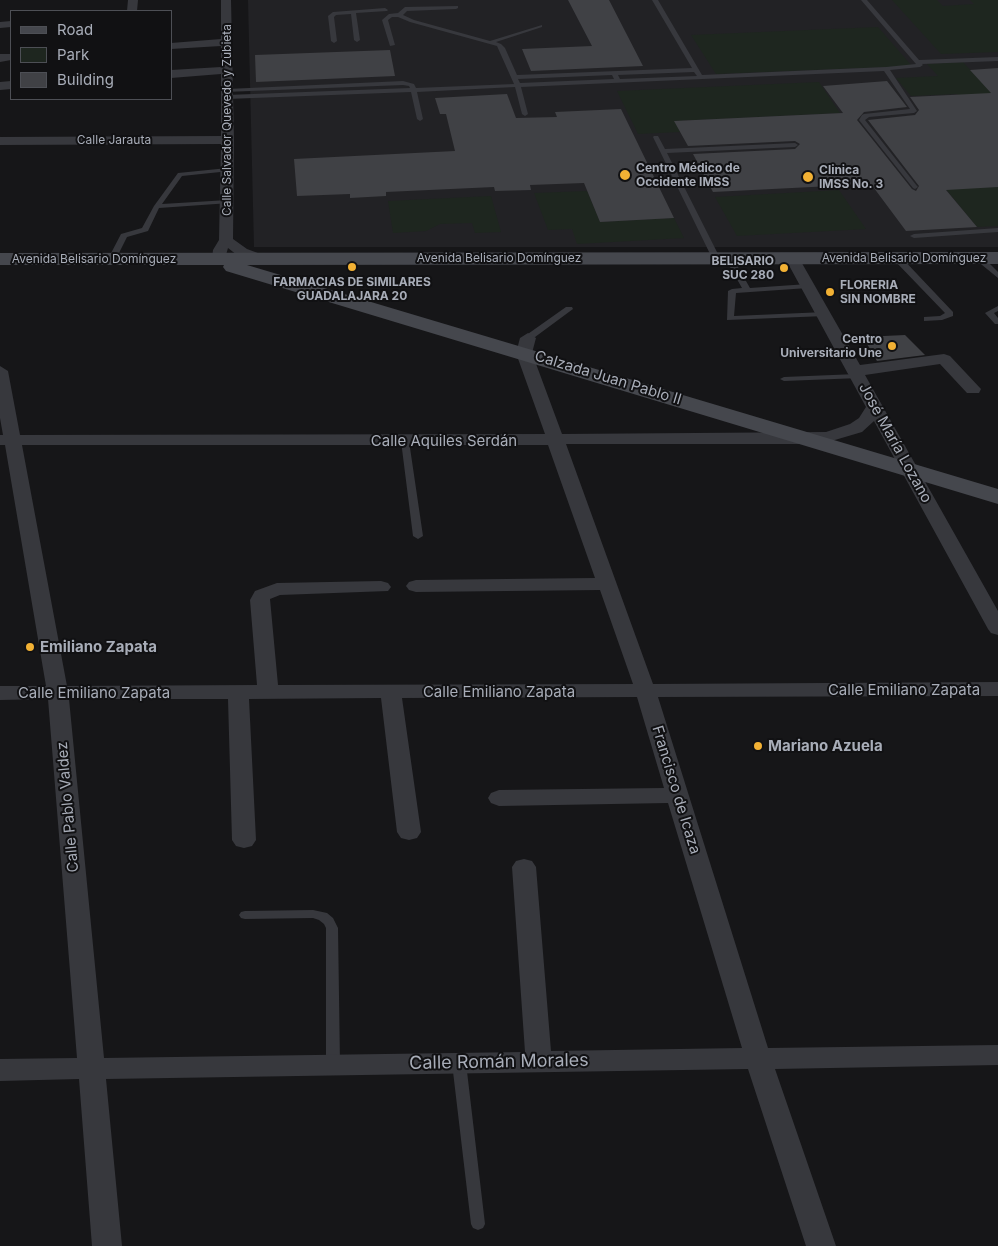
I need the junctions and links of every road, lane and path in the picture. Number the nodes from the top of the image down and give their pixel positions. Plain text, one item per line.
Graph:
1 (226, 0) edge
2 (403, 0) edge
3 (655, 0) edge
4 (864, 0) edge
5 (456, 7) dead end
6 (405, 9) junction
7 (353, 12) junction
8 (391, 15) junction
9 (399, 15) junction
10 (540, 26) dead end
11 (357, 40) dead end
12 (334, 41) dead end
13 (227, 42) junction
14 (492, 42) junction
15 (392, 45) dead end
16 (172, 46) edge
17 (998, 59) edge
18 (918, 62) junction
19 (886, 69) junction
20 (227, 70) junction
21 (696, 70) junction
22 (614, 73) junction
23 (172, 74) edge
24 (515, 77) junction
25 (701, 78) junction
26 (618, 81) junction
27 (516, 86) junction
28 (414, 90) junction
29 (227, 94) junction
30 (526, 114) dead end
31 (420, 119) dead end
32 (656, 137) dead end
33 (228, 140) junction
34 (0, 141) edge
35 (795, 145) dead end
36 (663, 151) junction
37 (228, 170) junction
38 (915, 187) dead end
39 (228, 202) junction
40 (157, 206) junction
41 (998, 230) edge
42 (914, 236) dead end
43 (222, 250) junction
44 (724, 258) junction
45 (792, 258) junction
46 (898, 258) junction
47 (988, 258) edge
48 (0, 259) edge
49 (112, 259) junction
50 (261, 259) junction
51 (998, 276) edge
52 (808, 286) junction
53 (746, 288) junction
54 (998, 308) edge
55 (569, 309) dead end
56 (825, 314) junction
57 (927, 319) dead end
58 (998, 322) edge
59 (526, 346) junction
60 (0, 371) edge
61 (856, 374) junction
62 (784, 379) dead end
63 (973, 389) dead end
64 (875, 407) junction
65 (844, 433) junction
66 (811, 439) junction
67 (6, 440) edge
68 (405, 441) junction
69 (554, 441) junction
70 (904, 459) junction
71 (998, 479) edge
72 (998, 497) edge
73 (418, 536) dead end
74 (607, 584) junction
75 (416, 586) dead end
76 (381, 587) dead end
77 (998, 629) edge
78 (998, 689) edge
79 (646, 692) junction
80 (0, 693) edge
81 (58, 693) junction
82 (238, 693) junction
83 (268, 693) junction
84 (391, 693) junction
85 (678, 795) junction
86 (499, 798) dead end
87 (409, 832) dead end
88 (244, 840) dead end
89 (524, 867) dead end
90 (245, 915) dead end
91 (998, 1056) edge
92 (758, 1059) junction
93 (539, 1062) junction
94 (459, 1063) junction
95 (333, 1064) junction
96 (0, 1070) edge
97 (91, 1070) junction
98 (478, 1224) dead end
99 (107, 1246) edge
100 (821, 1246) edge

1 - 13 street, Calle Salvador Quevedo y Zubieta
2 - 6 lane
3 - 21 lane
4 - 18 lane
5 - 6 lane
6 - 9 lane
7 - 8 lane
7 - 11 lane
7 - 12 lane
8 - 9 lane
8 - 15 lane
9 - 14 lane
10 - 14 lane
13 - 16 street
13 - 20 street, Calle Salvador Quevedo y Zubieta
14 - 24 lane
17 - 18 lane
18 - 19 lane
19 - 25 lane
19 - 38 lane
20 - 23 street
20 - 29 street, Calle Salvador Quevedo y Zubieta
21 - 22 lane
21 - 25 lane
22 - 24 lane
22 - 26 lane
24 - 27 lane
25 - 26 lane
26 - 27 lane
27 - 28 lane
27 - 30 lane
28 - 29 lane
28 - 31 lane
29 - 33 street, Calle Salvador Quevedo y Zubieta
32 - 36 lane
33 - 34 street, Calle Jarauta
33 - 37 street, Calle Salvador Quevedo y Zubieta
35 - 36 lane
36 - 44 lane
37 - 39 street, Calle Salvador Quevedo y Zubieta
37 - 40 lane
39 - 40 lane
39 - 43 street, Calle Salvador Quevedo y Zubieta
40 - 49 lane
41 - 42 lane
43 - 49 main road, Avenida Belisario Domínguez
43 - 50 main road, Avenida Belisario Domínguez
43 - 59 main road, Calzada Juan Pablo II
44 - 45 main road, Avenida Belisario Domínguez
44 - 50 main road, Avenida Belisario Domínguez
44 - 53 lane
45 - 46 main road, Avenida Belisario Domínguez
45 - 52 street, José María Lozano
46 - 47 main road, Avenida Belisario Domínguez
46 - 57 lane
47 - 51 lane
48 - 49 main road, Avenida Belisario Domínguez
50 - 59 main road, Calzada Juan Pablo II
52 - 53 lane
52 - 56 street, José María Lozano
53 - 56 lane
54 - 58 lane
55 - 59 lane
56 - 61 street, José María Lozano
59 - 65 main road, Calzada Juan Pablo II
59 - 66 main road, Calzada Juan Pablo II
59 - 69 street, Francisco de Icaza
60 - 67 street, Calle Pablo Valdez
61 - 62 lane
61 - 63 street
61 - 64 street, José María Lozano
64 - 65 street, Calle Aquiles Serdán
64 - 70 street, José María Lozano
65 - 66 street, Calle Aquiles Serdán
65 - 70 main road, Calzada Juan Pablo II
66 - 69 street, Calle Aquiles Serdán
66 - 70 main road, Calzada Juan Pablo II
67 - 68 street, Calle Aquiles Serdán
67 - 81 street, Calle Pablo Valdez
68 - 69 street, Calle Aquiles Serdán
68 - 73 lane
69 - 74 street, Francisco de Icaza
70 - 71 main road, Calzada Juan Pablo II
70 - 72 main road, Calzada Juan Pablo II
70 - 77 street, José María Lozano
74 - 75 street
74 - 79 street, Francisco de Icaza
76 - 83 street
78 - 79 street, Calle Emiliano Zapata
79 - 84 street, Calle Emiliano Zapata
79 - 85 street, Francisco de Icaza
80 - 81 street, Calle Emiliano Zapata
81 - 82 street, Calle Emiliano Zapata
81 - 97 street, Calle Pablo Valdez
82 - 83 street, Calle Emiliano Zapata
82 - 88 street
83 - 84 street, Calle Emiliano Zapata
84 - 87 street
85 - 86 street
85 - 92 street, Francisco de Icaza
89 - 93 street
90 - 95 lane
91 - 92 street, Calle Román Morales
92 - 93 street, Calle Román Morales
92 - 100 street, Francisco de Icaza
93 - 94 street, Calle Román Morales
94 - 95 street, Calle Román Morales
94 - 98 lane
95 - 97 street, Calle Román Morales
96 - 97 street, Calle Román Morales
97 - 99 street, Calle Pablo Valdez

